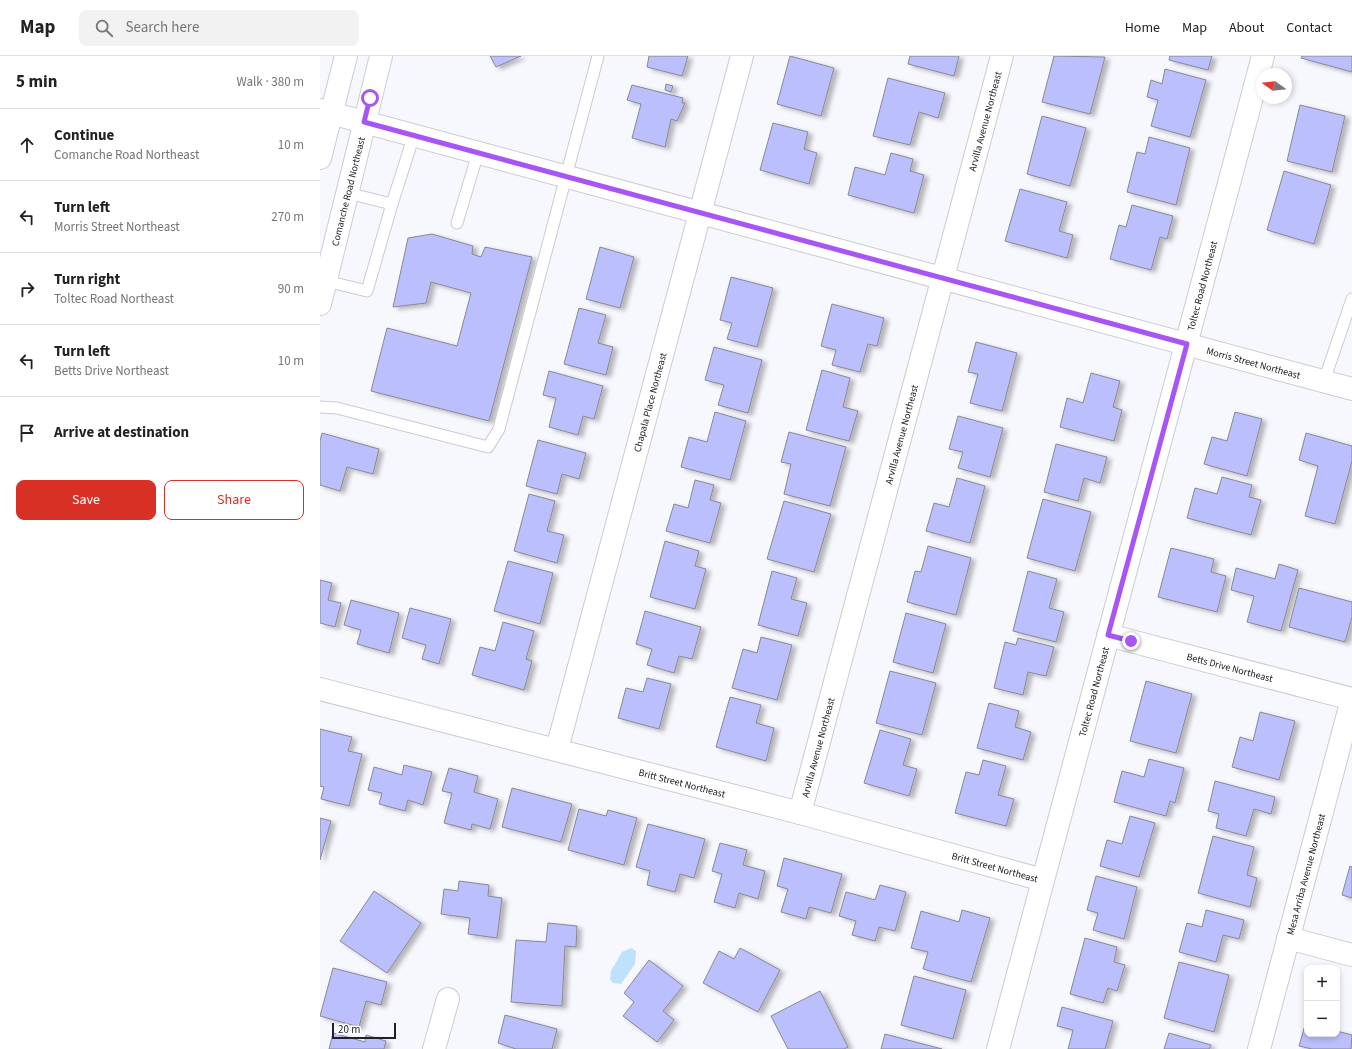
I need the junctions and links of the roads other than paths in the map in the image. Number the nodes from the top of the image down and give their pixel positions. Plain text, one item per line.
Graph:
1 (346, 56) edge
2 (381, 56) edge
3 (598, 56) edge
4 (742, 56) edge
5 (1002, 56) edge
6 (1263, 56) edge
7 (325, 111) edge
8 (364, 122) junction
9 (414, 135) junction
10 (478, 153) junction
11 (320, 158) edge
12 (566, 177) junction
13 (347, 193) junction
14 (392, 204) junction
15 (700, 212) junction
16 (457, 223) dead end
17 (942, 278) junction
18 (326, 281) junction
19 (1352, 299) edge
20 (320, 304) edge
21 (1347, 328) edge
22 (1187, 344) junction
23 (1324, 382) junction
24 (1352, 389) edge
25 (320, 407) edge
26 (1108, 635) junction
27 (320, 689) edge
28 (1352, 699) edge
29 (557, 749) junction
30 (800, 813) junction
31 (1043, 880) junction
32 (1288, 938) junction
33 (1352, 955) edge
34 (448, 999) dead end
35 (434, 1049) edge
36 (998, 1049) edge
37 (1258, 1049) edge

1 - 7 street
2 - 8 street, Comanche Road Northeast
3 - 12 lane
4 - 15 street, Chapala Place Northeast
5 - 17 street, Arvilla Avenue Northeast
6 - 22 street, Toltec Road Northeast
7 - 8 street, Morris Street Northeast
7 - 11 street
8 - 9 street, Morris Street Northeast
8 - 13 street, Comanche Road Northeast
9 - 10 street, Morris Street Northeast
9 - 14 lane
10 - 12 street, Morris Street Northeast
10 - 16 lane
12 - 15 street, Morris Street Northeast
12 - 25 lane
13 - 14 lane
13 - 18 street, Comanche Road Northeast
14 - 18 lane
15 - 17 street, Morris Street Northeast
15 - 29 street, Chapala Place Northeast
17 - 22 street, Morris Street Northeast
17 - 30 street, Arvilla Avenue Northeast
18 - 20 street, Comanche Road Northeast
19 - 21 lane
21 - 23 lane
22 - 23 street, Morris Street Northeast
22 - 26 street, Toltec Road Northeast
23 - 24 street, Morris Street Northeast
26 - 28 street, Betts Drive Northeast
26 - 31 street, Toltec Road Northeast
27 - 29 street, Britt Street Northeast
28 - 32 street, Mesa Arriba Avenue Northeast
29 - 30 street, Britt Street Northeast
30 - 31 street, Britt Street Northeast
31 - 36 street, Toltec Road Northeast
32 - 33 street
32 - 37 street, Mesa Arriba Avenue Northeast
34 - 35 street

